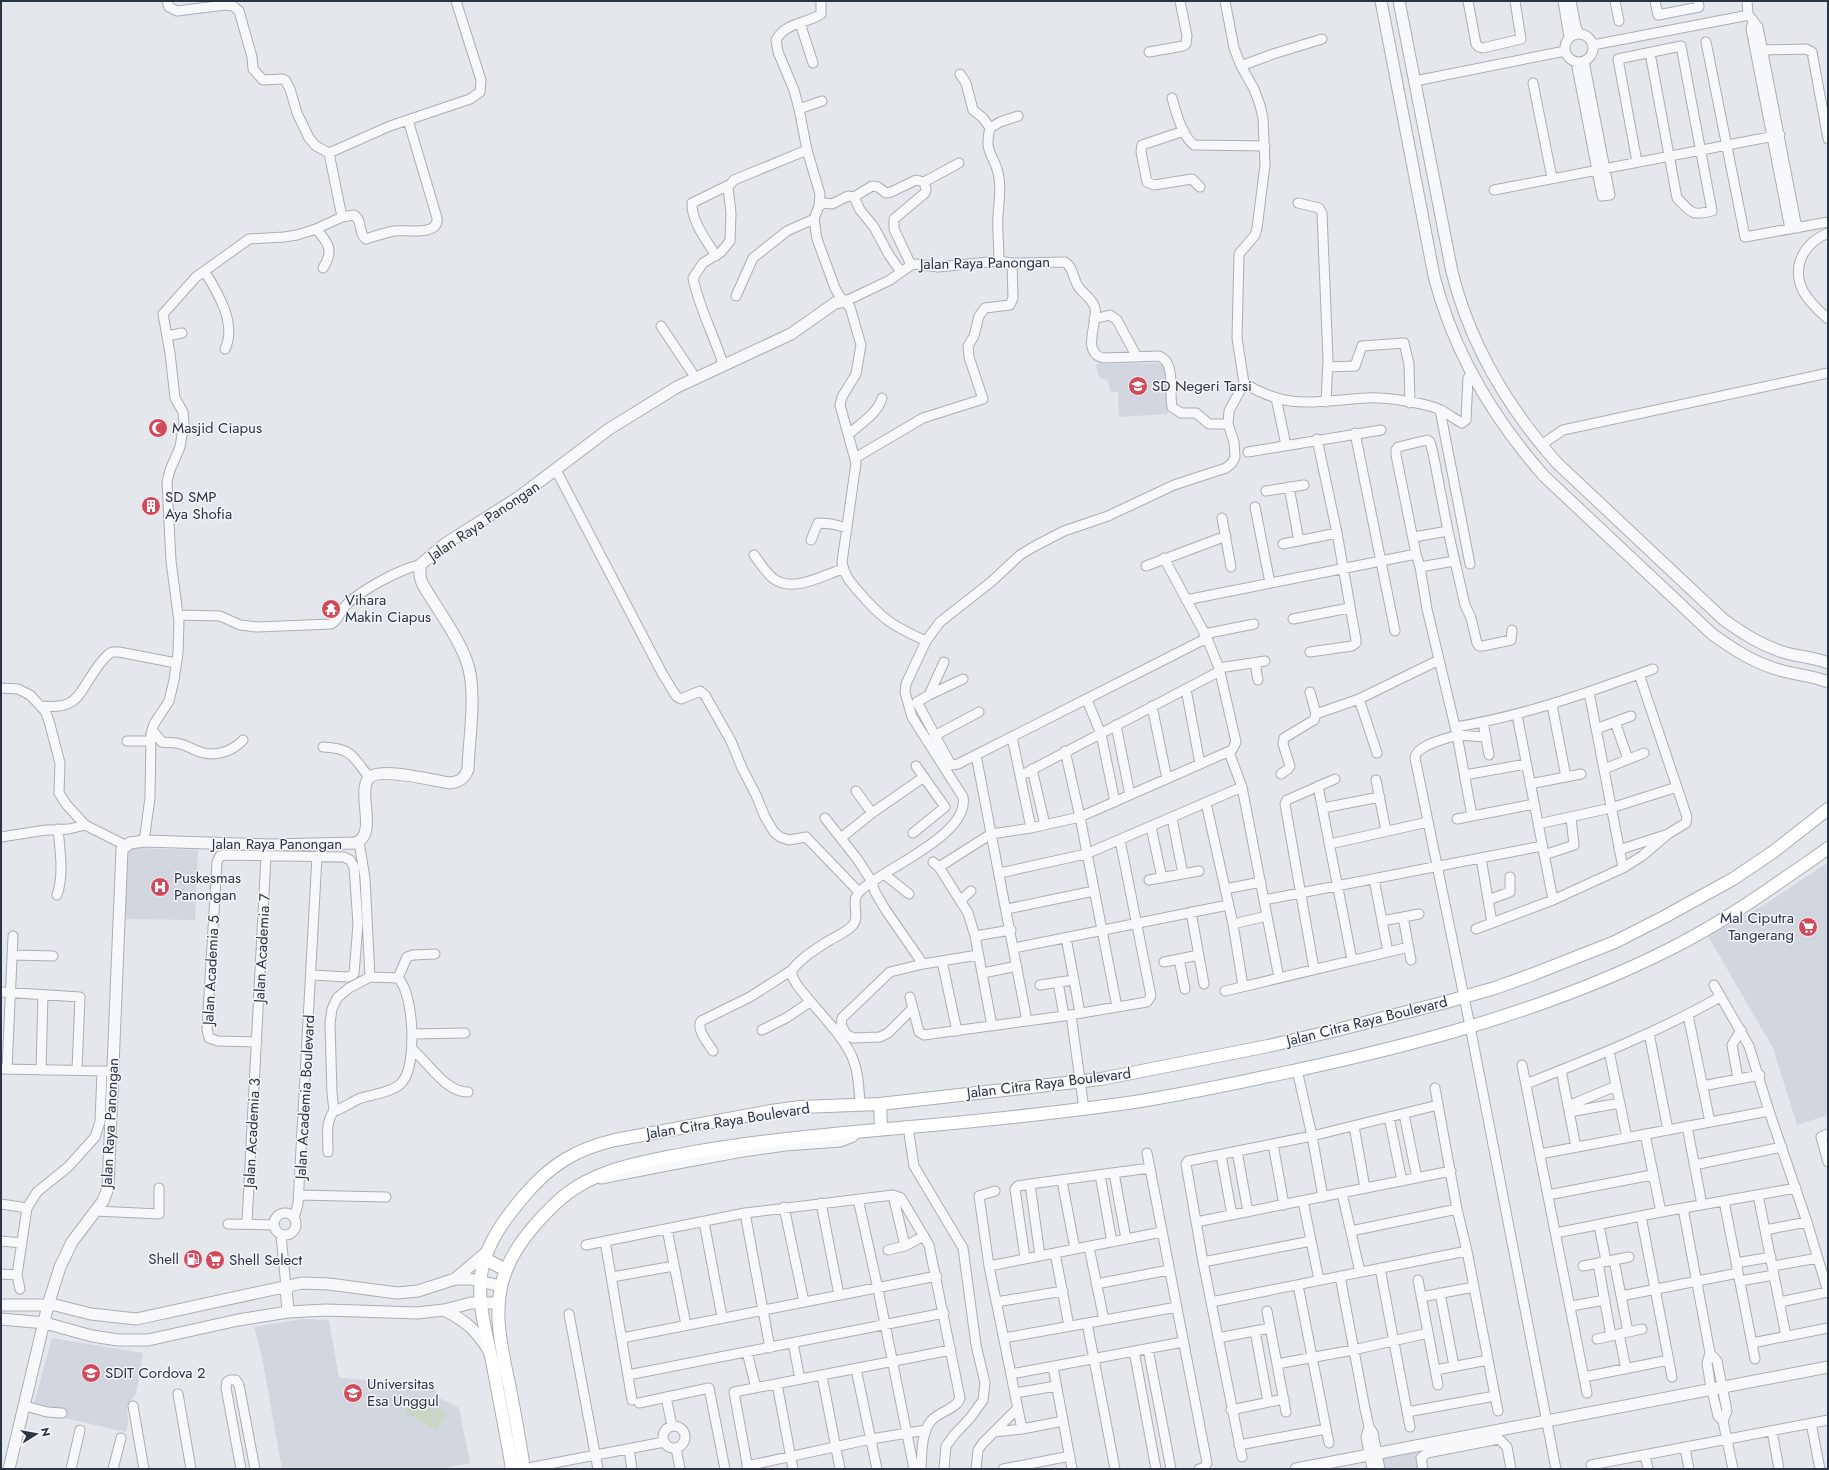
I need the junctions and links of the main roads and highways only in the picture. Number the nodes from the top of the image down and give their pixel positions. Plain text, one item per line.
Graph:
1 (1828, 809) edge
2 (1828, 848) edge
3 (880, 1104) junction
4 (881, 1128) junction
5 (486, 1255) junction
6 (506, 1270) junction
7 (512, 1469) edge
8 (523, 1469) edge

1 - 3 main road, Jalan Citra Raya Boulevard
2 - 4 main road, Jalan Citra Raya Boulevard
3 - 4 main road
3 - 5 main road, Jalan Citra Raya Boulevard
4 - 6 main road, Jalan Citra Raya Boulevard
5 - 6 main road
5 - 7 main road, Jalan Citra Raya Boulevard
6 - 8 main road, Jalan Citra Raya Boulevard

